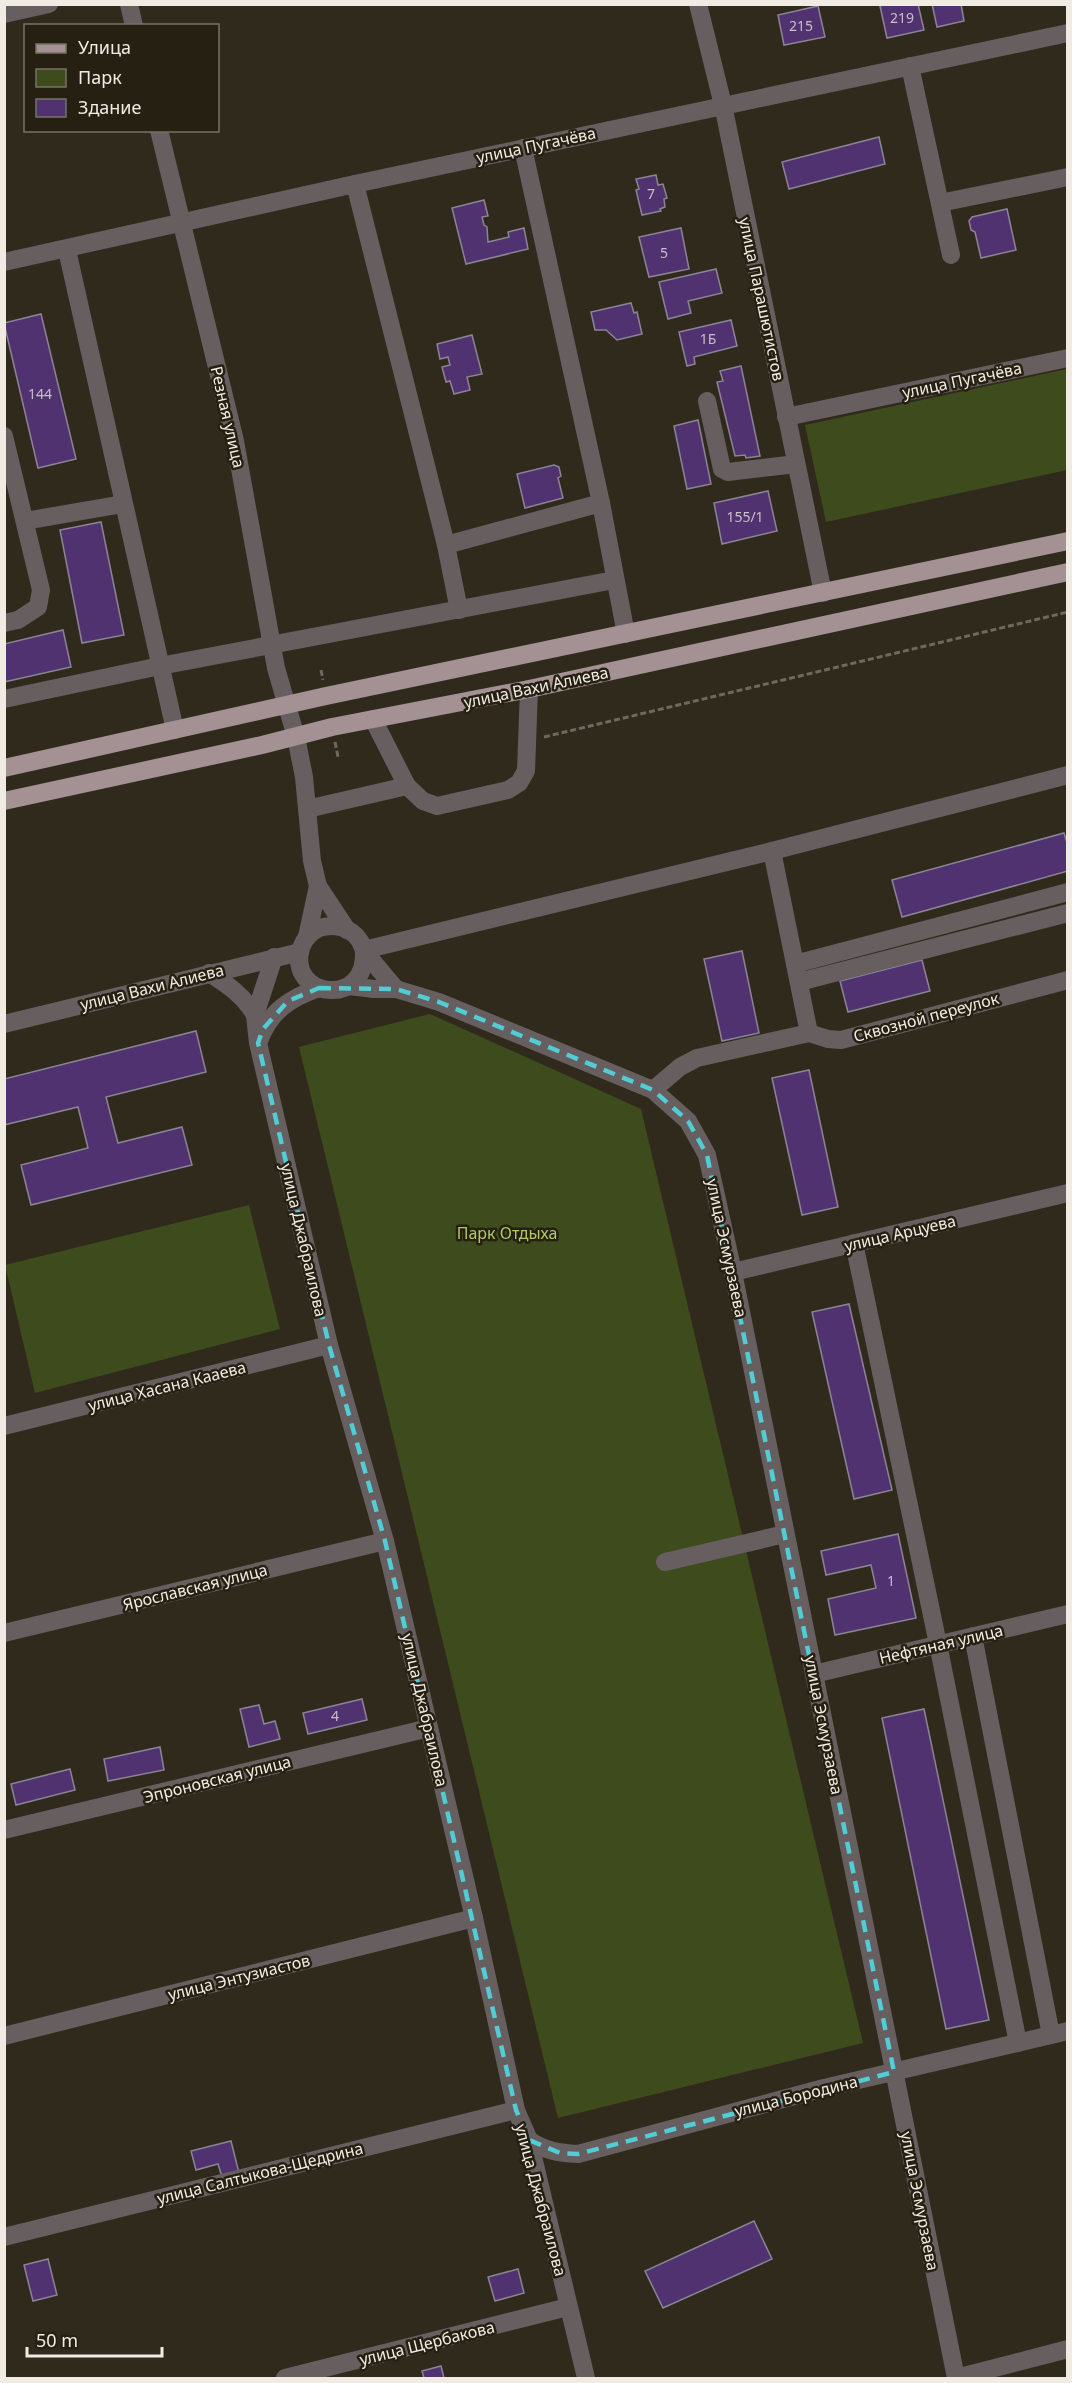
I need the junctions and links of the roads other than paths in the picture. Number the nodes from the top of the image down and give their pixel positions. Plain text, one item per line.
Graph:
1 (49, 4) edge
2 (129, 4) edge
3 (698, 4) edge
4 (4, 14) edge
5 (134, 24) edge
6 (1068, 33) edge
7 (910, 66) junction
8 (723, 105) junction
9 (159, 132) edge
10 (523, 148) junction
11 (1068, 177) edge
12 (355, 184) junction
13 (940, 203) junction
14 (181, 222) junction
15 (67, 250) junction
16 (951, 255) dead end
17 (4, 262) edge
18 (1068, 358) edge
19 (707, 401) dead end
20 (786, 417) junction
21 (4, 436) edge
22 (796, 464) junction
23 (601, 503) junction
24 (123, 504) junction
25 (25, 521) junction
26 (1068, 540) edge
27 (446, 545) junction
28 (1068, 572) edge
29 (614, 580) junction
30 (824, 593) junction
31 (459, 610) junction
32 (4, 623) edge
33 (626, 634) junction
34 (273, 646) junction
35 (160, 666) junction
36 (529, 688) junction
37 (4, 699) edge
38 (288, 706) junction
39 (373, 719) junction
40 (175, 730) junction
41 (296, 736) junction
42 (4, 768) edge
43 (1068, 775) edge
44 (407, 786) junction
45 (4, 801) edge
46 (307, 809) junction
47 (772, 851) junction
48 (318, 886) junction
49 (1068, 892) edge
50 (1068, 913) edge
51 (347, 930) junction
52 (304, 944) junction
53 (364, 951) junction
54 (274, 957) junction
55 (209, 973) junction
56 (797, 973) junction
57 (1068, 980) edge
58 (349, 986) junction
59 (319, 988) junction
60 (396, 989) junction
61 (255, 1015) junction
62 (4, 1024) edge
63 (809, 1033) junction
64 (258, 1043) junction
65 (653, 1090) junction
66 (1067, 1198) edge
67 (854, 1243) junction
68 (733, 1272) junction
69 (329, 1345) junction
70 (4, 1426) edge
71 (786, 1534) junction
72 (385, 1541) junction
73 (665, 1562) dead end
74 (1068, 1614) edge
75 (4, 1633) edge
76 (973, 1636) junction
77 (938, 1644) junction
78 (814, 1674) junction
79 (429, 1728) junction
80 (4, 1830) edge
81 (474, 1918) junction
82 (1059, 2033) edge
83 (4, 2037) edge
84 (1018, 2043) junction
85 (894, 2072) junction
86 (516, 2110) junction
87 (529, 2140) junction
88 (4, 2237) edge
89 (568, 2307) junction
90 (1068, 2349) edge
91 (956, 2378) edge
92 (285, 2379) edge
93 (586, 2379) edge

1 - 4 street
2 - 5 street
3 - 8 street, улица Парашютистов
6 - 7 street, улица Пугачёва
7 - 8 street, улица Пугачёва
7 - 13 street
8 - 10 street, улица Пугачёва
8 - 20 street, улица Парашютистов
9 - 14 street, Резная улица
10 - 12 street, улица Пугачёва
10 - 23 street
11 - 13 street
12 - 14 street, улица Пугачёва
12 - 27 street
13 - 16 street
14 - 15 street, улица Пугачёва
14 - 34 street, Резная улица
15 - 17 street, улица Пугачёва
15 - 24 street
18 - 20 street, улица Пугачёва
19 - 22 street
20 - 22 street, улица Парашютистов
21 - 25 street
22 - 30 street, улица Парашютистов
23 - 27 street
23 - 29 street
24 - 25 street
24 - 35 street
25 - 32 street
26 - 30 main road, улица Вахи Алиева
27 - 31 street
28 - 36 main road, улица Вахи Алиева
29 - 31 street
29 - 33 street
30 - 33 main road, улица Вахи Алиева
31 - 34 street
33 - 38 main road, улица Вахи Алиева
34 - 35 street
34 - 38 street, Резная улица
35 - 37 street
35 - 40 street
36 - 39 main road, улица Вахи Алиева
36 - 44 street
38 - 40 main road, улица Вахи Алиева
38 - 41 street, Резная улица
39 - 41 main road, улица Вахи Алиева
39 - 44 street
40 - 42 main road, улица Вахи Алиева
41 - 45 main road, улица Вахи Алиева
41 - 46 street, Резная улица
43 - 47 street
44 - 46 street
46 - 48 street, Резная улица
47 - 53 street
47 - 56 street
48 - 51 street
48 - 52 street
49 - 56 street
50 - 56 street
51 - 52 street
51 - 53 street
52 - 54 street, улица Вахи Алиева
52 - 59 street
53 - 58 street
53 - 60 street
54 - 55 street, улица Вахи Алиева
54 - 61 street, улица Джабраилова
55 - 61 street
55 - 62 street, улица Вахи Алиева
56 - 63 street
57 - 63 street, Сквозной переулок
58 - 59 street
58 - 60 street, улица Эсмурзаева
59 - 64 street
60 - 65 street, улица Эсмурзаева
61 - 64 street, улица Джабраилова
63 - 65 street, Сквозной переулок
64 - 69 street, улица Джабраилова
65 - 68 street, улица Эсмурзаева
66 - 67 street, улица Арцуева
67 - 68 street, улица Арцуева
67 - 77 street
68 - 71 street, улица Эсмурзаева
69 - 70 street, улица Хасана Кааева
69 - 72 street, улица Джабраилова
71 - 73 street
71 - 78 street, улица Эсмурзаева
72 - 75 street, Ярославская улица
72 - 79 street, улица Джабраилова
74 - 76 street, Нефтяная улица
76 - 77 street, Нефтяная улица
76 - 82 street
77 - 78 street, Нефтяная улица
77 - 84 street
78 - 85 street, улица Эсмурзаева
79 - 80 street, Эпроновская улица
79 - 81 street, улица Джабраилова
81 - 83 street, улица Энтузиастов
81 - 86 street, улица Джабраилова
82 - 84 street, улица Бородина
84 - 85 street, улица Бородина
85 - 87 street, улица Бородина
85 - 91 street, улица Эсмурзаева
86 - 87 street, улица Джабраилова
86 - 88 street, улица Салтыкова-Щедрина
87 - 89 street, улица Джабраилова
89 - 92 street, улица Щербакова
89 - 93 street, улица Джабраилова
90 - 91 street

